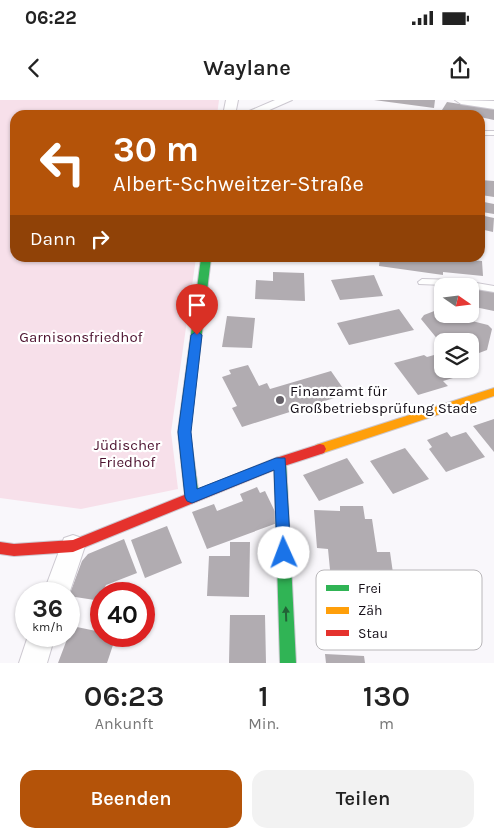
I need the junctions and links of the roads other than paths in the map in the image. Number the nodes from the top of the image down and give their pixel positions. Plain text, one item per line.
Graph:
1 (286, 100) edge
2 (461, 100) edge
3 (494, 105) edge
4 (259, 110) edge
5 (205, 262) edge
6 (422, 282) dead end
7 (494, 289) edge
8 (494, 392) edge
9 (280, 462) junction
10 (192, 497) junction
11 (73, 546) junction
12 (0, 548) edge
13 (60, 582) edge
14 (38, 647) edge
15 (33, 663) edge
16 (288, 663) edge

1 - 4 street
2 - 3 street
5 - 10 street
6 - 7 lane
8 - 9 street
9 - 10 street
16 -> 9 street
10 - 11 street
11 - 12 street
11 - 13 street
14 - 15 street

